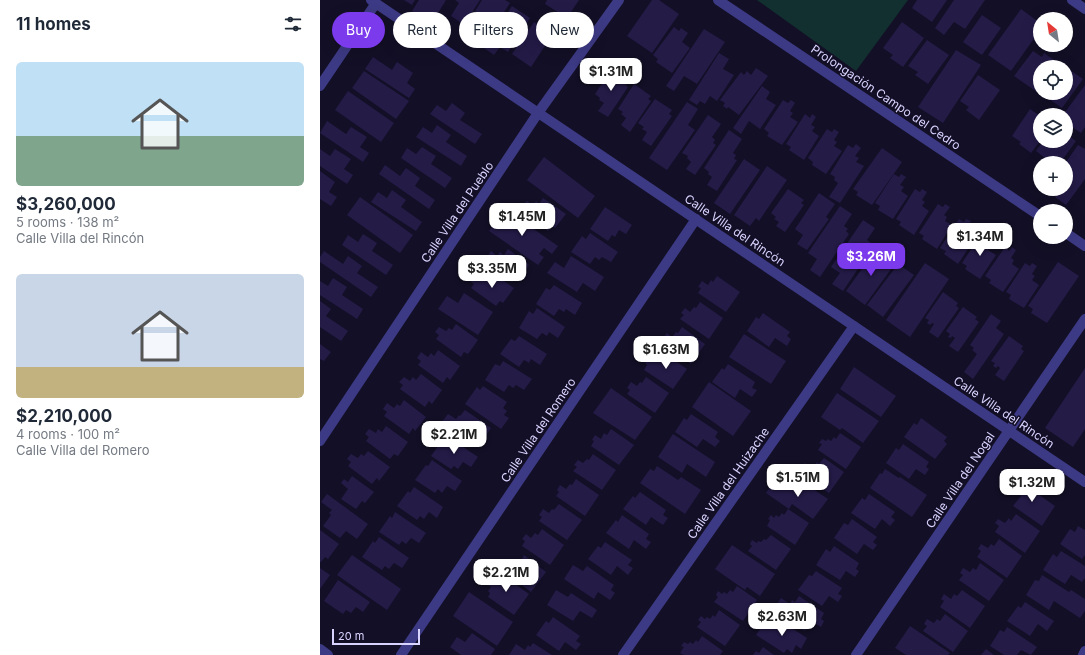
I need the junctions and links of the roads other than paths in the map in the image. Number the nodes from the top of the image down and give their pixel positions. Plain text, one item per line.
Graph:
1 (619, 0) edge
2 (718, 0) edge
3 (1072, 0) edge
4 (373, 2) edge
5 (1085, 9) edge
6 (320, 86) edge
7 (538, 113) junction
8 (1033, 211) edge
9 (696, 220) junction
10 (1073, 238) edge
11 (1085, 246) edge
12 (1085, 319) edge
13 (854, 326) junction
14 (1009, 431) junction
15 (320, 441) edge
16 (1085, 482) edge
17 (320, 650) edge
18 (1085, 651) edge
19 (328, 655) edge
20 (401, 655) edge
21 (623, 655) edge
22 (856, 655) edge
23 (1083, 655) edge

1 - 7 street, Calle Villa del Pueblo
2 - 8 street, Prolongación Campo del Cedro
3 - 5 street
4 - 6 street
4 - 7 street, Calle Villa del Rincón
7 - 9 street, Calle Villa del Rincón
7 - 15 street, Calle Villa del Pueblo
9 - 13 street, Calle Villa del Rincón
9 - 20 street, Calle Villa del Romero
10 - 11 street
12 - 14 street, Calle Villa del Nogal
13 - 14 street, Calle Villa del Rincón
13 - 21 street, Calle Villa del Huizache
14 - 16 street, Calle Villa del Rincón
14 - 22 street, Calle Villa del Nogal
17 - 19 street
18 - 23 street

